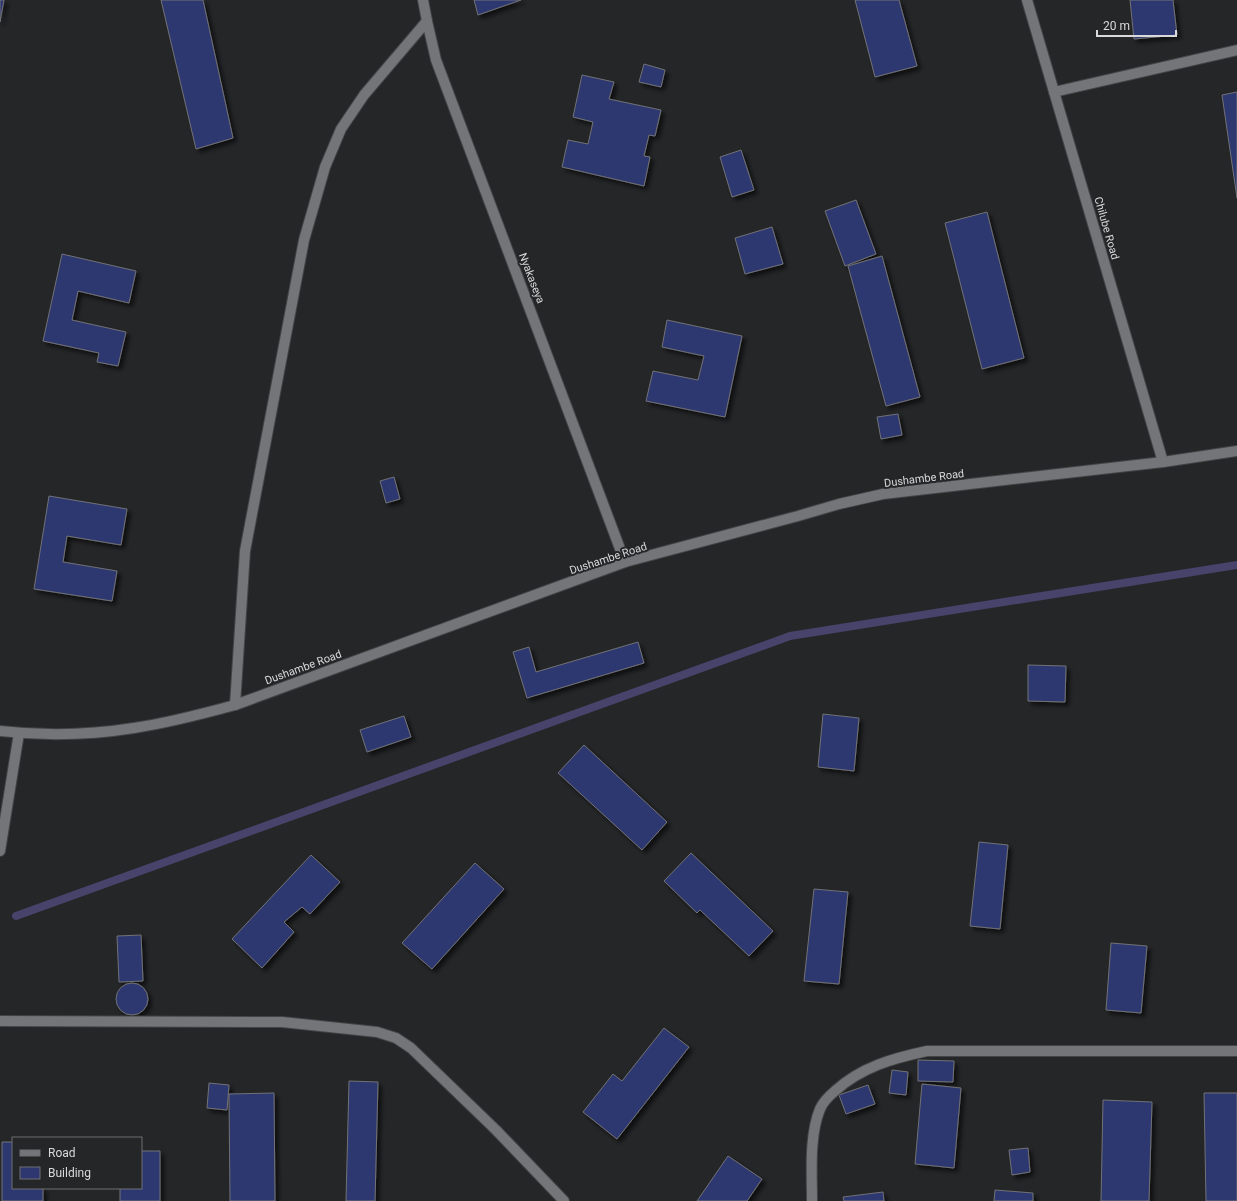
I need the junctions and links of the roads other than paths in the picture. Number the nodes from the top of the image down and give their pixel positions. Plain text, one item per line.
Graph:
1 (423, 0) edge
2 (1027, 0) edge
3 (426, 21) junction
4 (1237, 50) edge
5 (1054, 92) junction
6 (1237, 451) edge
7 (1163, 462) junction
8 (625, 562) junction
9 (235, 705) junction
10 (0, 730) edge
11 (19, 733) junction
12 (0, 851) edge
13 (0, 1020) edge
14 (1237, 1051) edge
15 (564, 1201) edge
16 (812, 1201) edge

1 - 3 street, Nyakaseya
2 - 5 street, Chilube Road
3 - 8 street, Nyakaseya
3 - 9 street
4 - 5 street
5 - 7 street, Chilube Road
6 - 7 street, Dushambe Road
7 - 8 street, Dushambe Road
8 - 9 street, Dushambe Road
9 - 11 street, Dushambe Road
10 - 11 street, Dushambe Road
11 - 12 street
13 - 15 street
14 - 16 street

